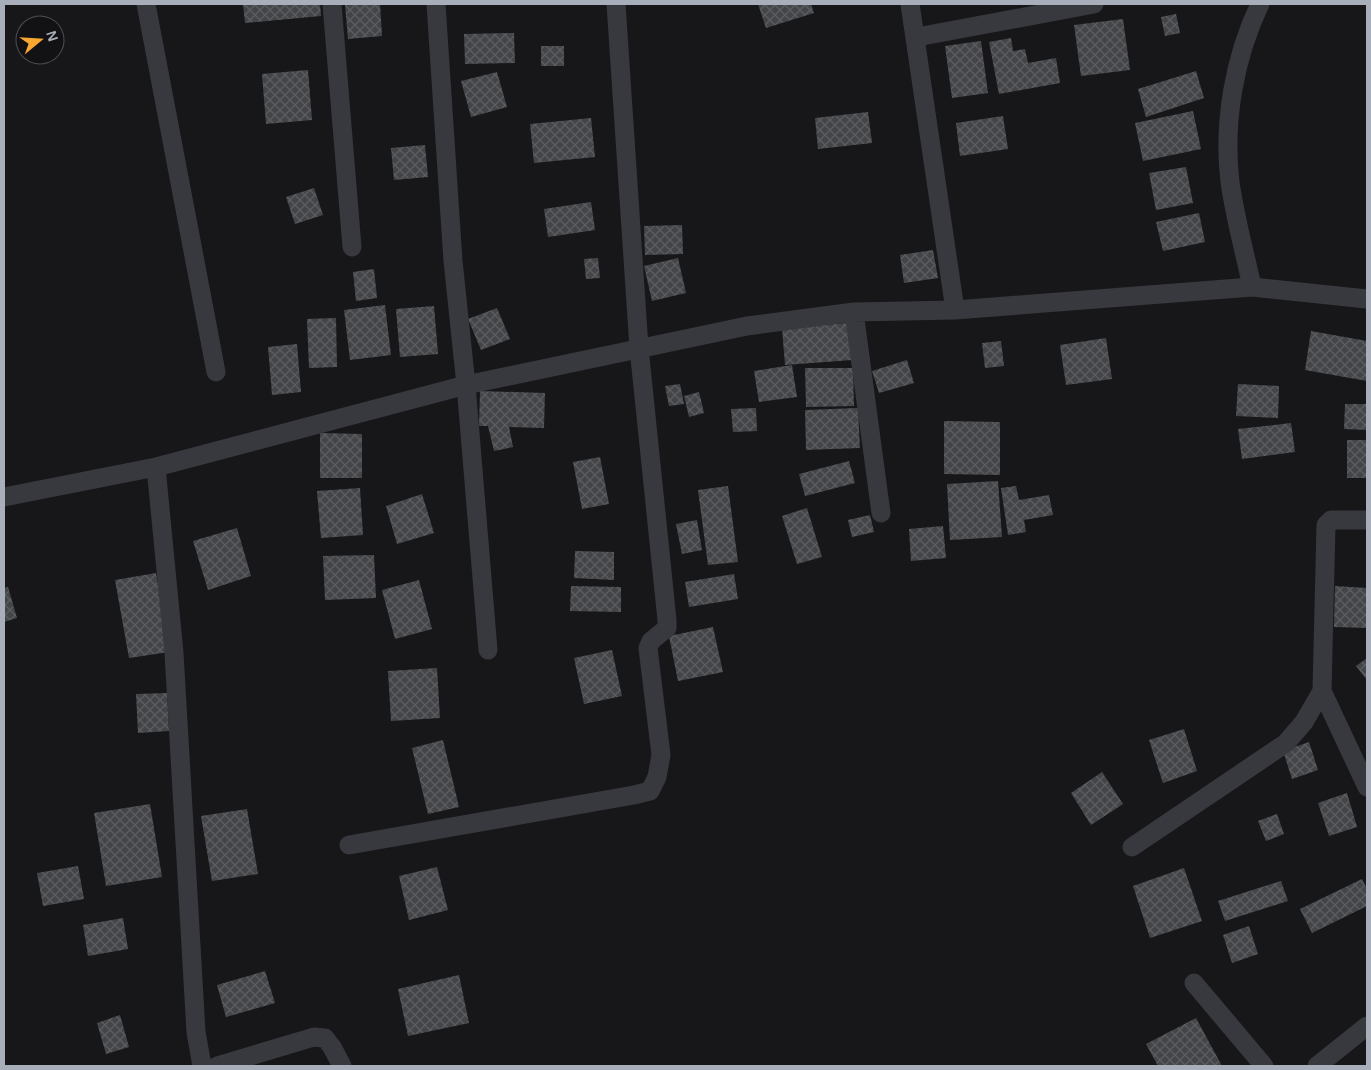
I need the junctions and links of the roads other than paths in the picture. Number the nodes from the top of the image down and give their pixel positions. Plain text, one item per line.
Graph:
1 (146, 4) edge
2 (332, 4) edge
3 (436, 4) edge
4 (616, 4) edge
5 (910, 4) edge
6 (1094, 4) edge
7 (1260, 4) edge
8 (917, 37) junction
9 (352, 247) dead end
10 (1252, 287) junction
11 (1367, 299) edge
12 (955, 310) junction
13 (854, 312) junction
14 (639, 348) junction
15 (216, 372) dead end
16 (466, 385) junction
17 (156, 467) junction
18 (4, 497) edge
19 (881, 513) dead end
20 (1367, 520) edge
21 (488, 650) dead end
22 (1322, 691) junction
23 (1366, 778) edge
24 (349, 845) dead end
25 (1132, 847) dead end
26 (1194, 983) dead end
27 (1367, 1026) edge
28 (202, 1066) edge
29 (217, 1066) edge
30 (342, 1066) edge
31 (1264, 1066) edge
32 (1317, 1066) edge

1 - 15 street
2 - 9 street
3 - 16 street
4 - 14 street
5 - 8 street
6 - 8 street
7 - 10 street
8 - 12 street
10 - 11 street
10 - 12 street
12 - 13 street
13 - 14 street
13 - 19 street
14 - 16 street
14 - 24 street
16 - 17 street
16 - 21 street
17 - 18 street
17 - 28 street
20 - 22 street
22 - 23 street
22 - 25 street
26 - 31 street
27 - 32 street
29 - 30 street

